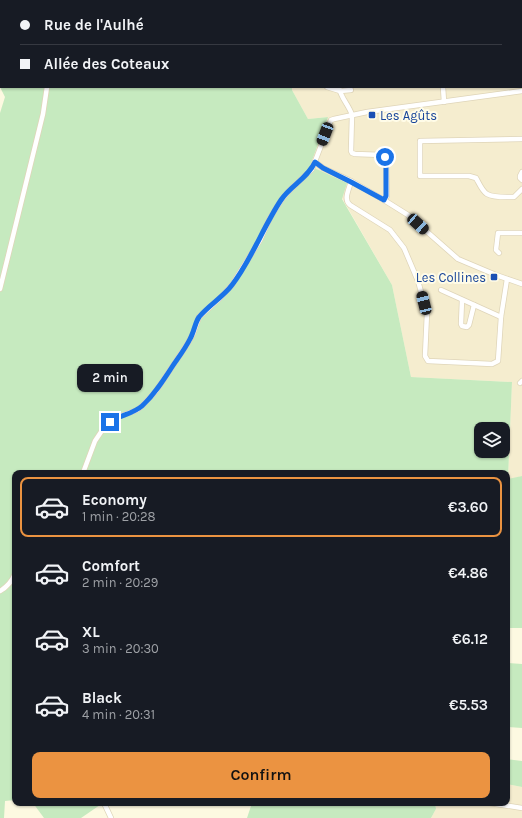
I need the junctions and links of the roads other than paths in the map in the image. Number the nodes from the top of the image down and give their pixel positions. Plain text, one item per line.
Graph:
1 (47, 88) edge
2 (443, 88) edge
3 (339, 89) edge
4 (351, 90) dead end
5 (522, 91) edge
6 (444, 102) junction
7 (352, 115) junction
8 (522, 139) edge
9 (315, 162) junction
10 (522, 172) edge
11 (522, 180) edge
12 (351, 182) junction
13 (522, 189) edge
14 (384, 200) junction
15 (522, 233) edge
16 (499, 254) dead end
17 (507, 279) junction
18 (522, 284) edge
19 (0, 289) edge
20 (441, 290) dead end
21 (462, 300) junction
22 (474, 305) junction
23 (501, 317) junction
24 (84, 470) edge
25 (12, 579) edge
26 (0, 591) edge
27 (105, 806) edge
28 (509, 806) edge
29 (522, 808) edge
30 (111, 818) edge

1 - 19 street
2 - 6 street
3 - 4 street
3 - 7 street
5 - 6 street
6 - 7 street
7 - 9 street
7 - 14 street
8 - 13 street
9 - 12 street
9 - 24 street
10 - 11 street
12 - 14 street
12 - 23 street
14 - 17 street
15 - 16 street
17 - 18 street
17 - 23 street
20 - 21 street
21 - 22 street
21 - 22 street
22 - 23 street
25 - 26 street
27 - 30 street
28 - 29 street

